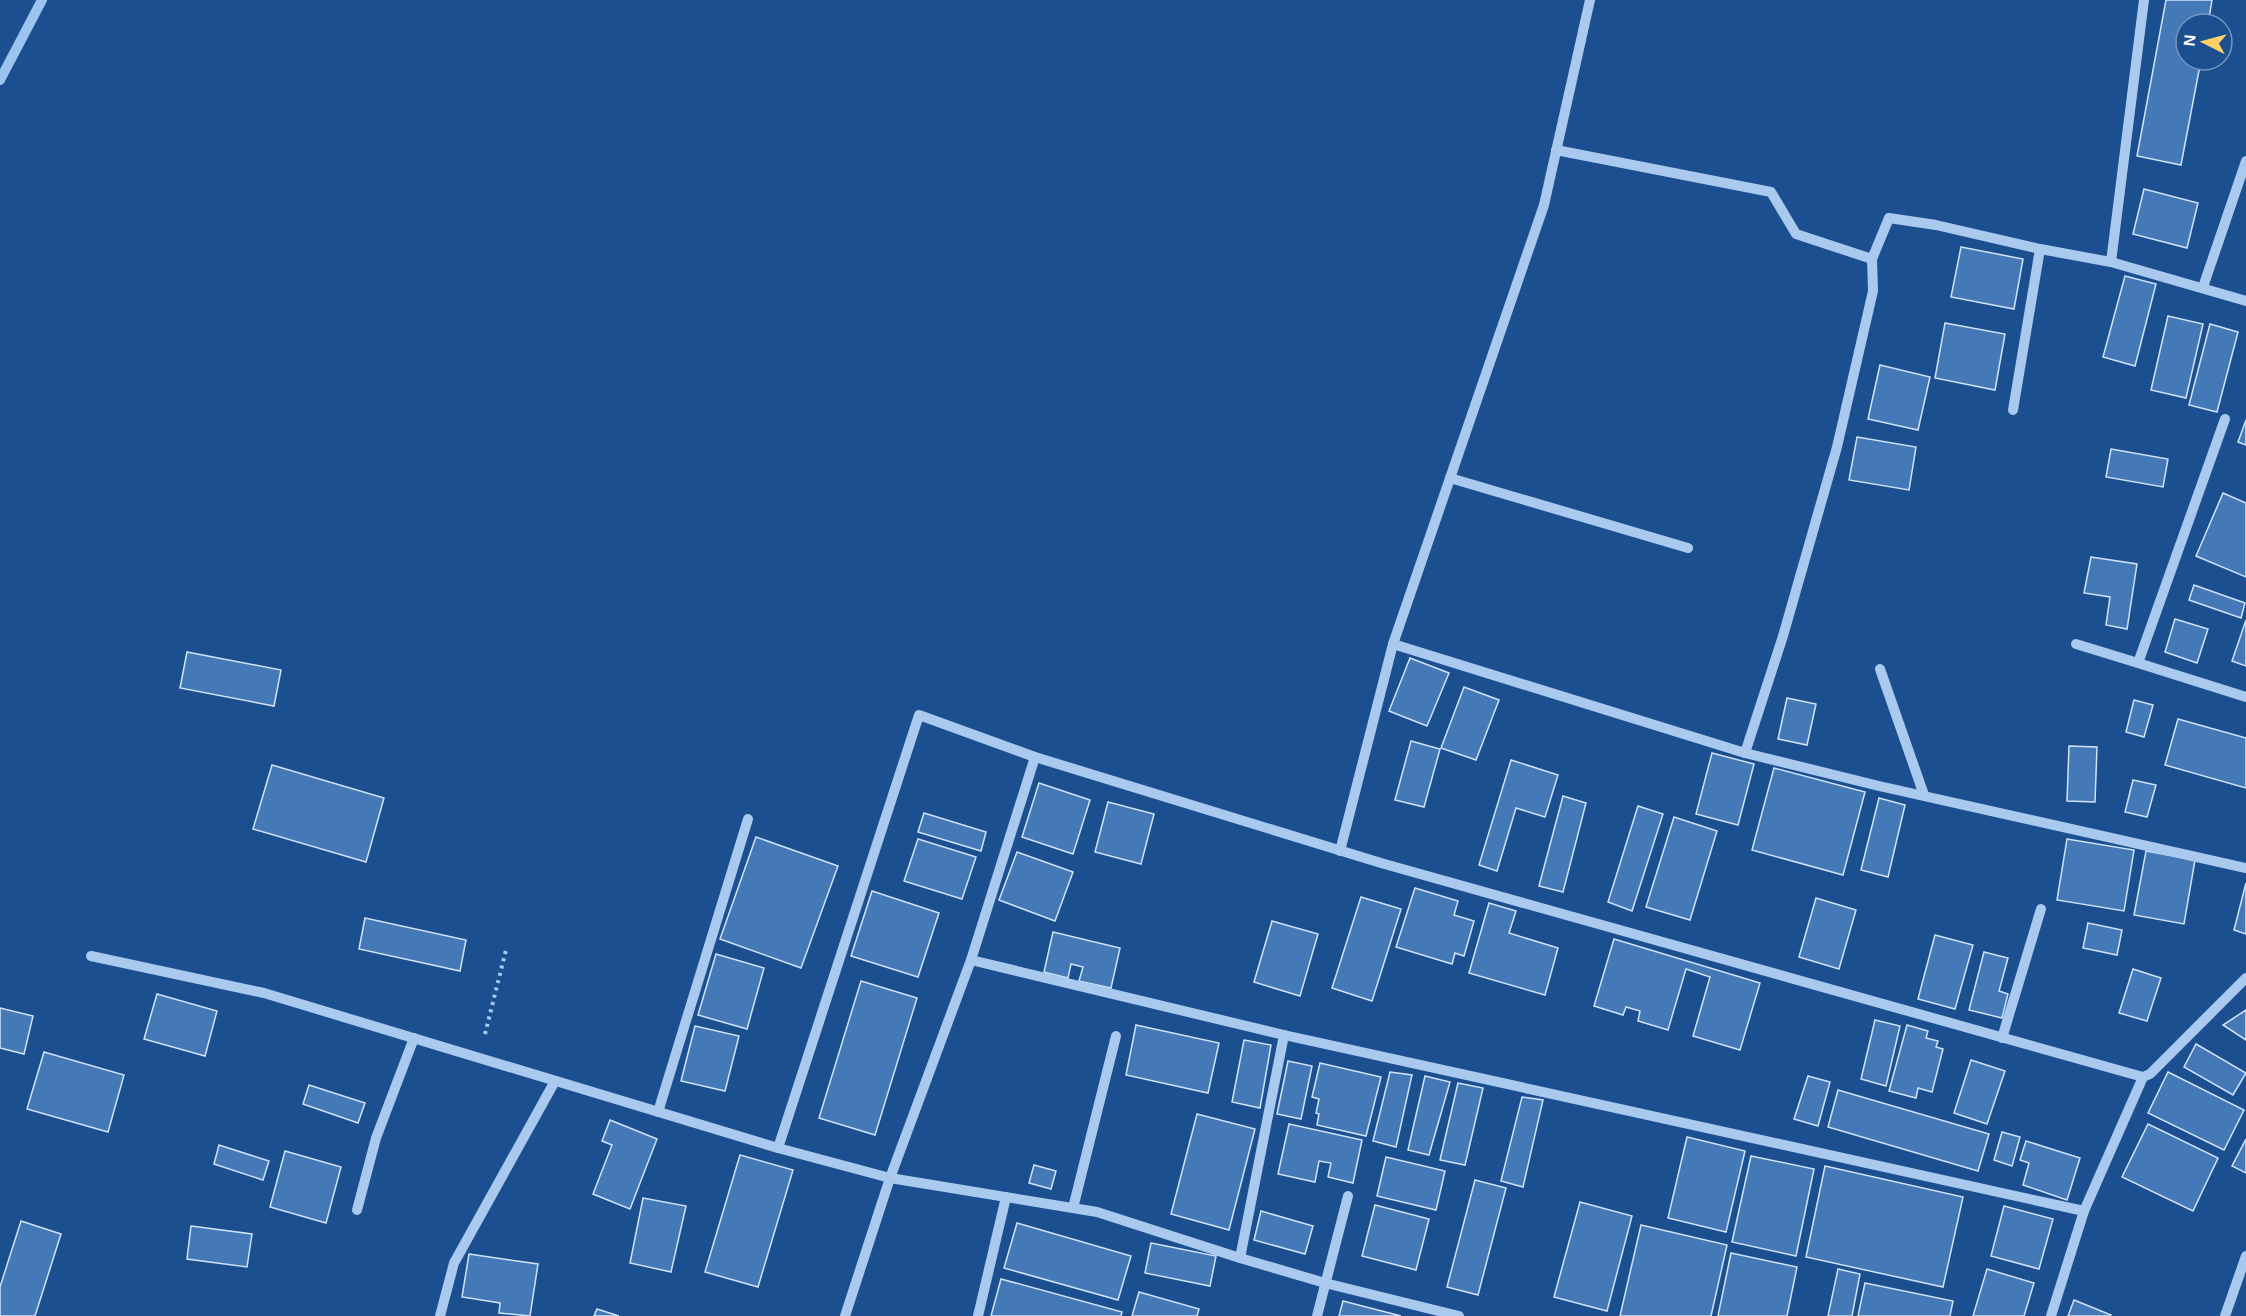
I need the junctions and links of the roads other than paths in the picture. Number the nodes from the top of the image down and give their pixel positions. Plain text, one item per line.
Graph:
1 (1590, 0) edge
2 (2144, 0) edge
3 (1556, 150) junction
4 (2246, 161) edge
5 (2040, 249) junction
6 (1872, 259) junction
7 (2111, 262) junction
8 (2203, 287) junction
9 (2246, 301) edge
10 (2013, 410) dead end
11 (2225, 419) dead end
12 (1450, 478) junction
13 (1688, 548) dead end
14 (1393, 644) junction
15 (2076, 644) dead end
16 (2138, 663) junction
17 (1880, 669) dead end
18 (2246, 697) edge
19 (1745, 753) junction
20 (1035, 757) junction
21 (1923, 795) junction
22 (748, 819) dead end
23 (1340, 851) junction
24 (2246, 868) edge
25 (2041, 909) dead end
26 (91, 956) dead end
27 (971, 960) junction
28 (2246, 978) edge
29 (1284, 1035) junction
30 (1116, 1036) dead end
31 (414, 1038) junction
32 (2002, 1038) junction
33 (2143, 1077) junction
34 (555, 1081) junction
35 (658, 1112) junction
36 (778, 1148) junction
37 (890, 1178) junction
38 (1348, 1196) dead end
39 (1006, 1197) junction
40 (1073, 1209) junction
41 (357, 1210) dead end
42 (2084, 1211) junction
43 (2246, 1256) edge
44 (1240, 1258) junction
45 (1325, 1283) junction
46 (440, 1316) edge
47 (845, 1316) edge
48 (978, 1316) edge
49 (1317, 1316) edge
50 (1459, 1316) edge
51 (2051, 1316) edge
52 (2225, 1316) edge

1 - 3 street
2 - 7 street
3 - 6 street
3 - 12 street
4 - 8 street
5 - 6 street
5 - 7 street
5 - 10 street
6 - 19 street
7 - 8 street
8 - 9 street
11 - 16 street
12 - 13 street
12 - 14 street
14 - 19 street
14 - 23 street
15 - 16 street
16 - 18 street
17 - 21 street
19 - 21 street
20 - 23 street
20 - 27 street
20 - 36 street
21 - 24 street
22 - 35 street
23 - 32 street
25 - 32 street
26 - 31 street
27 - 29 street
27 - 37 street
28 - 33 street
29 - 42 street
29 - 44 street
30 - 40 street
31 - 34 street
31 - 41 street
32 - 33 street
33 - 42 street
34 - 35 street
34 - 46 street
35 - 36 street
36 - 37 street
37 - 39 street
37 - 47 street
38 - 45 street
39 - 40 street
39 - 48 street
40 - 44 street
42 - 51 street
43 - 52 street
44 - 45 street
45 - 49 street
45 - 50 street

